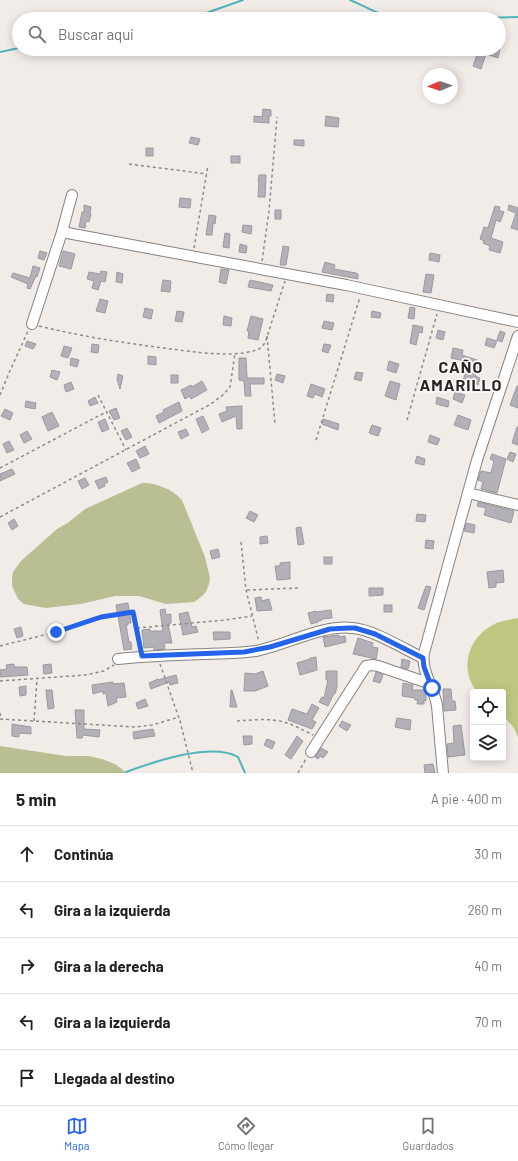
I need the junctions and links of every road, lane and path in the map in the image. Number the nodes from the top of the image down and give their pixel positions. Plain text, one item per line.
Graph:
1 (277, 117) dead end
2 (129, 164) dead end
3 (208, 165) dead end
4 (206, 174) junction
5 (72, 195) dead end
6 (62, 232) junction
7 (193, 256) junction
8 (260, 269) junction
9 (288, 274) junction
10 (363, 289) junction
11 (440, 306) junction
12 (518, 322) edge
13 (32, 324) junction
14 (267, 334) junction
15 (518, 336) edge
16 (235, 353) junction
17 (0, 395) edge
18 (98, 395) dead end
19 (106, 412) junction
20 (408, 420) dead end
21 (275, 424) dead end
22 (316, 440) dead end
23 (126, 450) junction
24 (0, 468) edge
25 (468, 493) junction
26 (518, 505) edge
27 (0, 517) edge
28 (241, 542) dead end
29 (299, 588) dead end
30 (246, 590) junction
31 (252, 616) junction
32 (136, 628) junction
33 (0, 646) edge
34 (261, 649) junction
35 (142, 656) junction
36 (157, 656) junction
37 (423, 658) junction
38 (118, 659) joint
39 (37, 678) junction
40 (0, 681) edge
41 (431, 684) junction
42 (0, 713) edge
43 (179, 717) junction
44 (1, 719) edge
45 (34, 721) junction
46 (237, 721) dead end
47 (320, 738) junction
48 (311, 752) joint
49 (193, 773) edge
50 (298, 773) edge
51 (444, 773) edge

1 - 8 path
2 - 4 path
3 - 4 path
4 - 7 path
5 - 6 street
6 - 7 street
6 - 13 street
7 - 8 street
8 - 9 street
9 - 10 street
9 - 14 path
10 - 11 street
10 - 22 path
11 - 12 street
11 - 20 path
13 - 16 path
13 - 17 path
14 - 16 path
14 - 21 path
15 - 25 street
16 - 23 path
18 - 19 path
19 - 23 path
19 - 24 path
23 - 27 path
25 - 26 street
25 - 37 street
28 - 30 path
29 - 30 path
30 - 31 path
31 - 32 path
31 - 34 path
32 - 33 path
32 - 35 path
34 - 36 street
34 - 37 street
35 - 36 street
35 - 38 street
36 - 43 path
37 - 41 street
38 - 39 path
39 - 40 path
39 - 45 path
41 - 47 street
41 - 51 street
42 - 44 path
43 - 45 path
43 - 49 path
44 - 45 path
46 - 47 path
47 - 48 street
48 - 50 path

